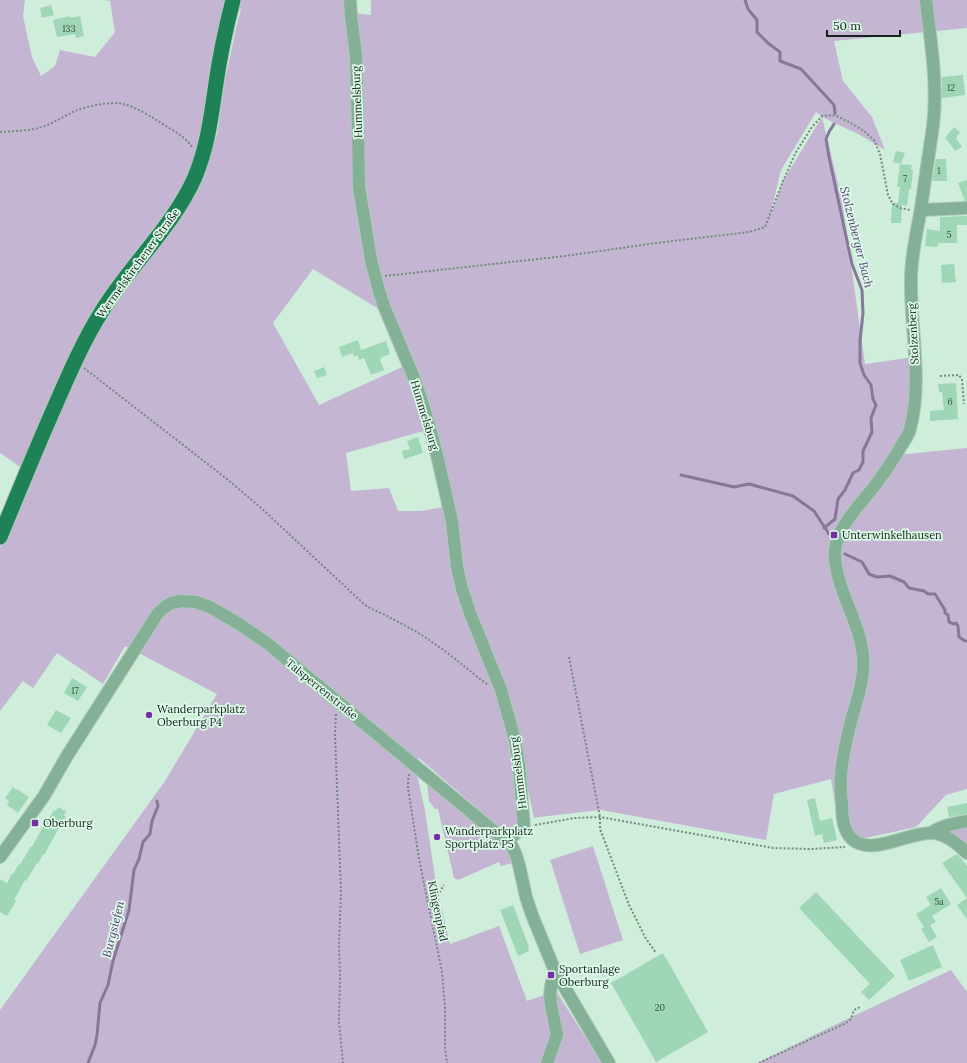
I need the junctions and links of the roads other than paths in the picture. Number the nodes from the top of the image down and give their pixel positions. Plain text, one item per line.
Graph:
1 (233, 0) edge
2 (350, 0) edge
3 (926, 0) edge
4 (967, 208) edge
5 (921, 210) junction
6 (0, 537) edge
7 (967, 821) edge
8 (931, 833) junction
9 (507, 842) junction
10 (967, 853) edge
11 (0, 857) edge
12 (554, 971) junction
13 (547, 1063) edge
14 (609, 1063) edge

1 - 6 main road, Wermelskirchener Straße
2 - 9 street, Hummelsburg
3 - 5 street, Stolzenberg
4 - 5 street
5 - 8 street, Stolzenberg
7 - 8 street
8 - 10 street
9 - 11 street, Talsperrenstraße
9 - 12 street, Talsperrenstraße
12 - 13 street
12 - 14 street, Talsperrenstraße

